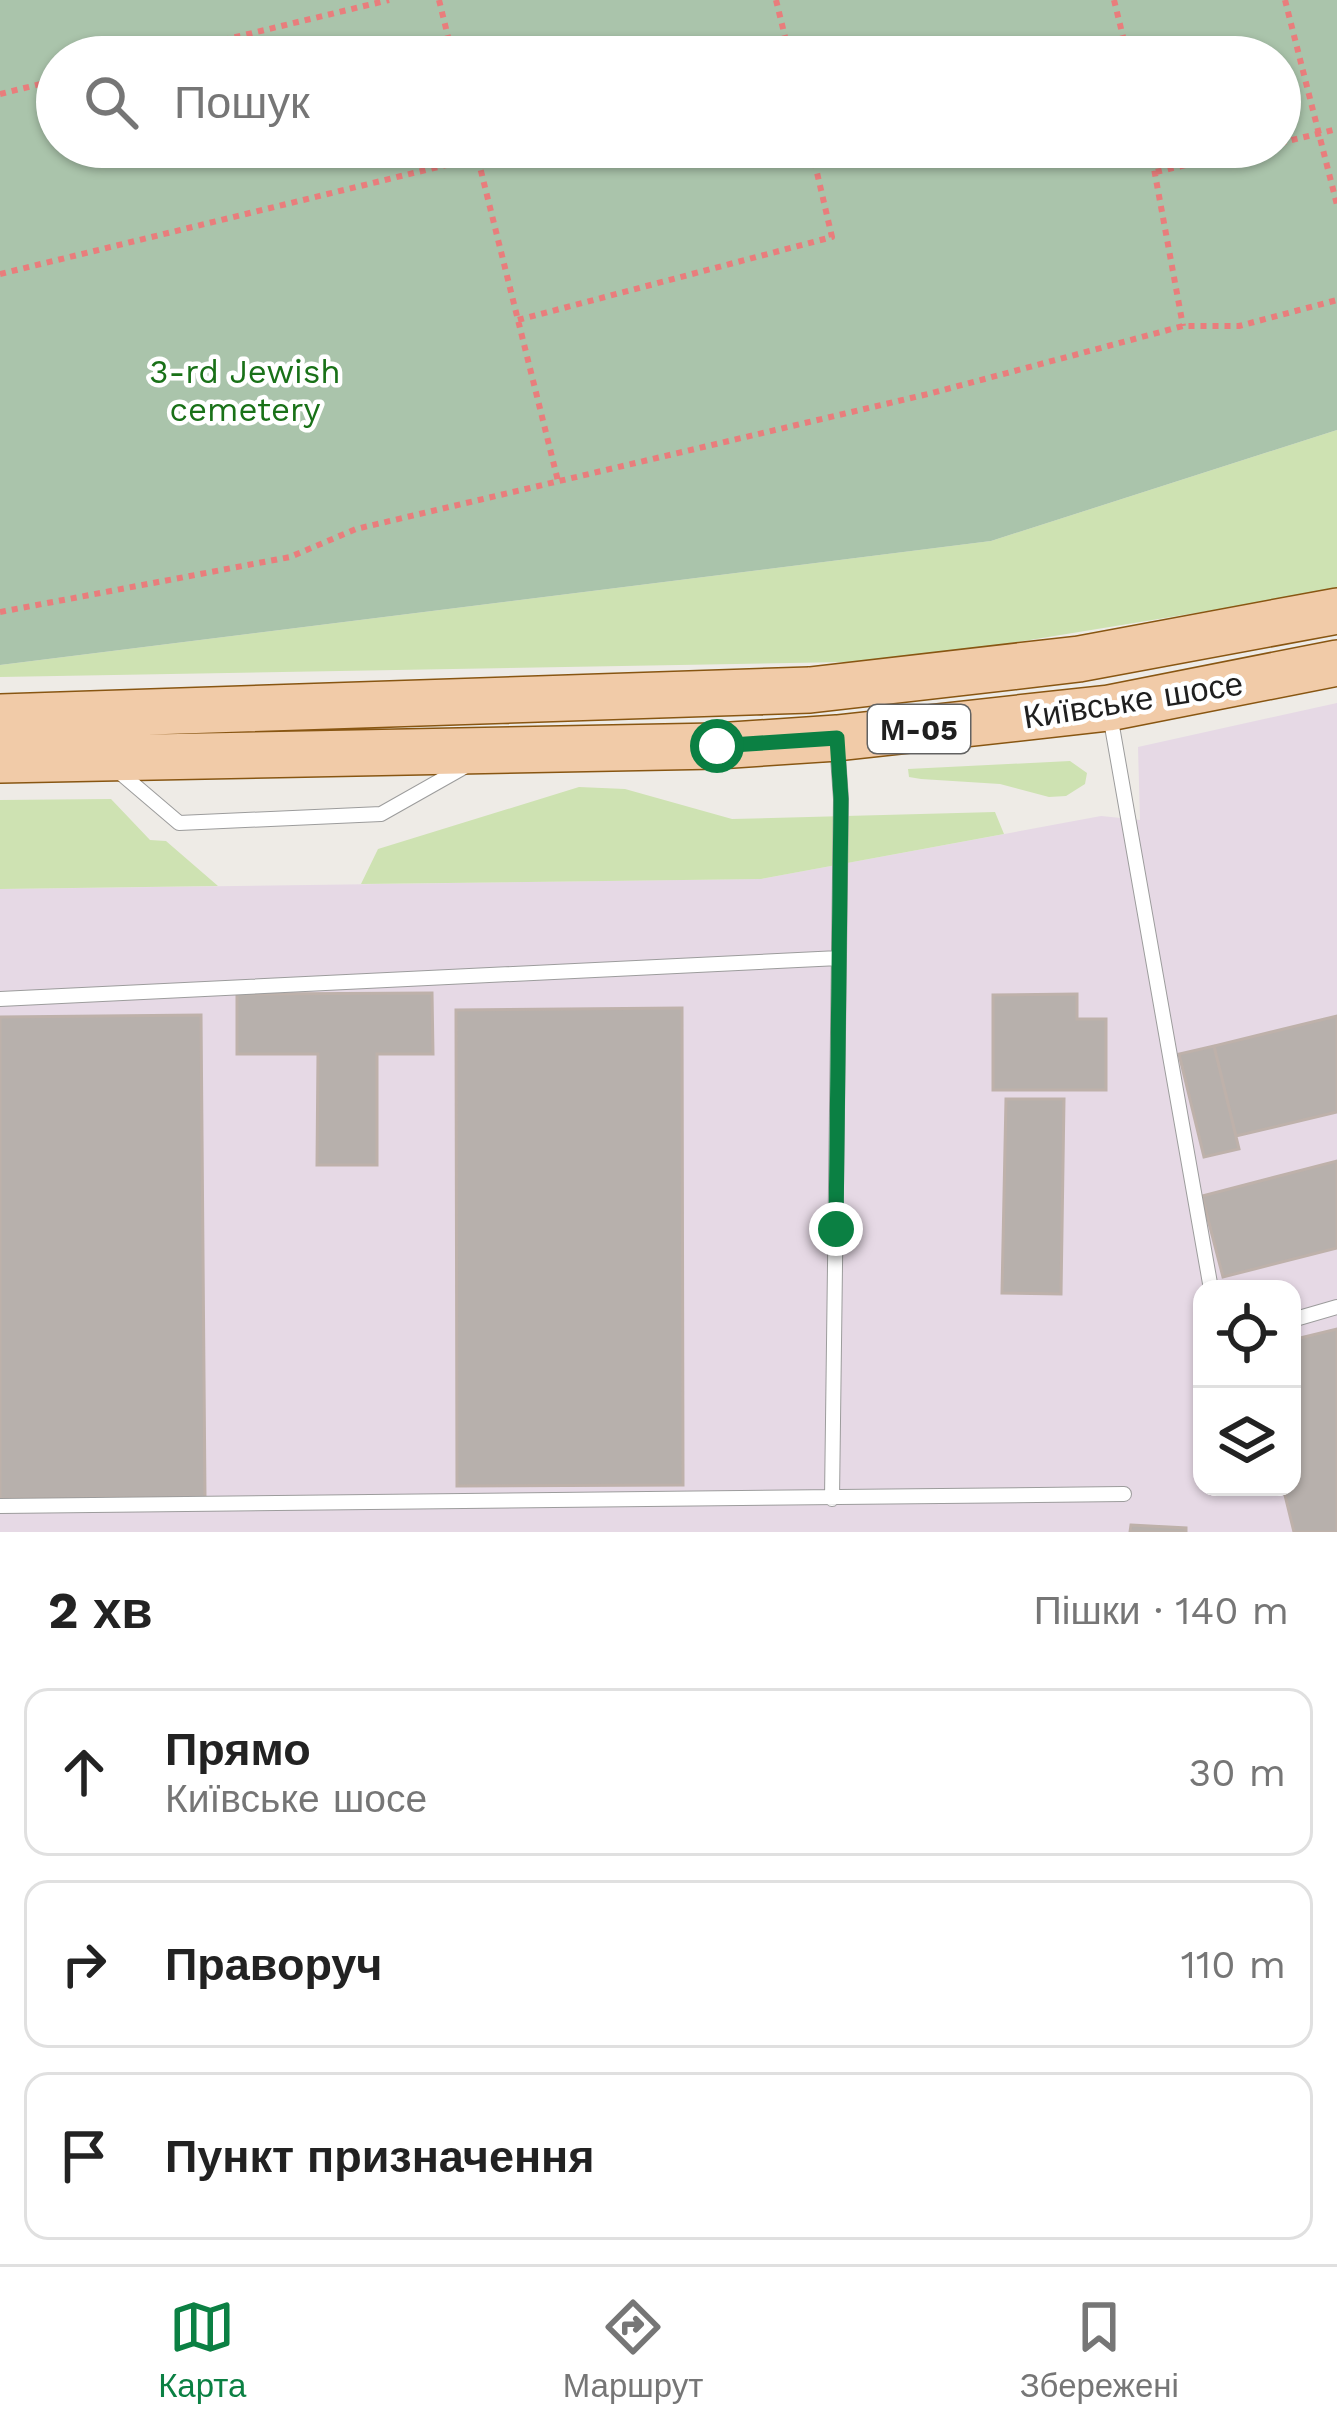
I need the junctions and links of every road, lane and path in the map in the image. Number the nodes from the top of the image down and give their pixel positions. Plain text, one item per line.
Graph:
1 (389, 0) edge
2 (439, 0) edge
3 (776, 0) edge
4 (1114, 0) edge
5 (1285, 0) edge
6 (240, 36) edge
7 (448, 36) edge
8 (785, 36) edge
9 (1123, 36) edge
10 (1294, 36) edge
11 (1301, 65) edge
12 (36, 85) edge
13 (0, 94) edge
14 (1337, 129) edge
15 (1318, 134) junction
16 (1301, 138) edge
17 (414, 168) edge
18 (480, 168) edge
19 (816, 168) edge
20 (1155, 168) edge
21 (1173, 168) edge
22 (1156, 172) junction
23 (1337, 205) edge
24 (0, 274) edge
25 (1337, 300) edge
26 (518, 320) junction
27 (1183, 326) junction
28 (558, 482) junction
29 (1337, 611) edge
30 (0, 612) edge
31 (1337, 663) edge
32 (1109, 708) junction
33 (0, 717) edge
34 (837, 738) junction
35 (497, 749) junction
36 (102, 758) junction
37 (0, 760) edge
38 (838, 958) junction
39 (0, 999) edge
40 (1209, 1280) edge
41 (1337, 1307) edge
42 (1301, 1317) edge
43 (1124, 1494) dead end
44 (832, 1499) junction
45 (0, 1506) edge

1 - 6 path
2 - 7 path
3 - 8 path
4 - 9 path
5 - 10 path
11 - 15 path
12 - 13 path
14 - 15 path
15 - 16 path
15 - 23 path
17 - 24 path
18 - 26 path
19 - 26 path
20 - 22 path
21 - 22 path
22 - 27 path
25 - 27 path
26 - 28 path
27 - 28 path
28 - 30 path
29 - 33 main road, М-05
31 - 32 main road, Київське шосе / М-05
32 - 34 main road, Київське шосе / М-05
32 - 40 lane
34 - 35 main road, Київське шосе / М-05
34 - 38 lane
35 - 36 main road, М-05
35 - 36 lane
36 - 37 main road, М-05
38 - 39 lane
38 - 44 lane
41 - 42 lane
43 - 44 lane
44 - 45 lane

